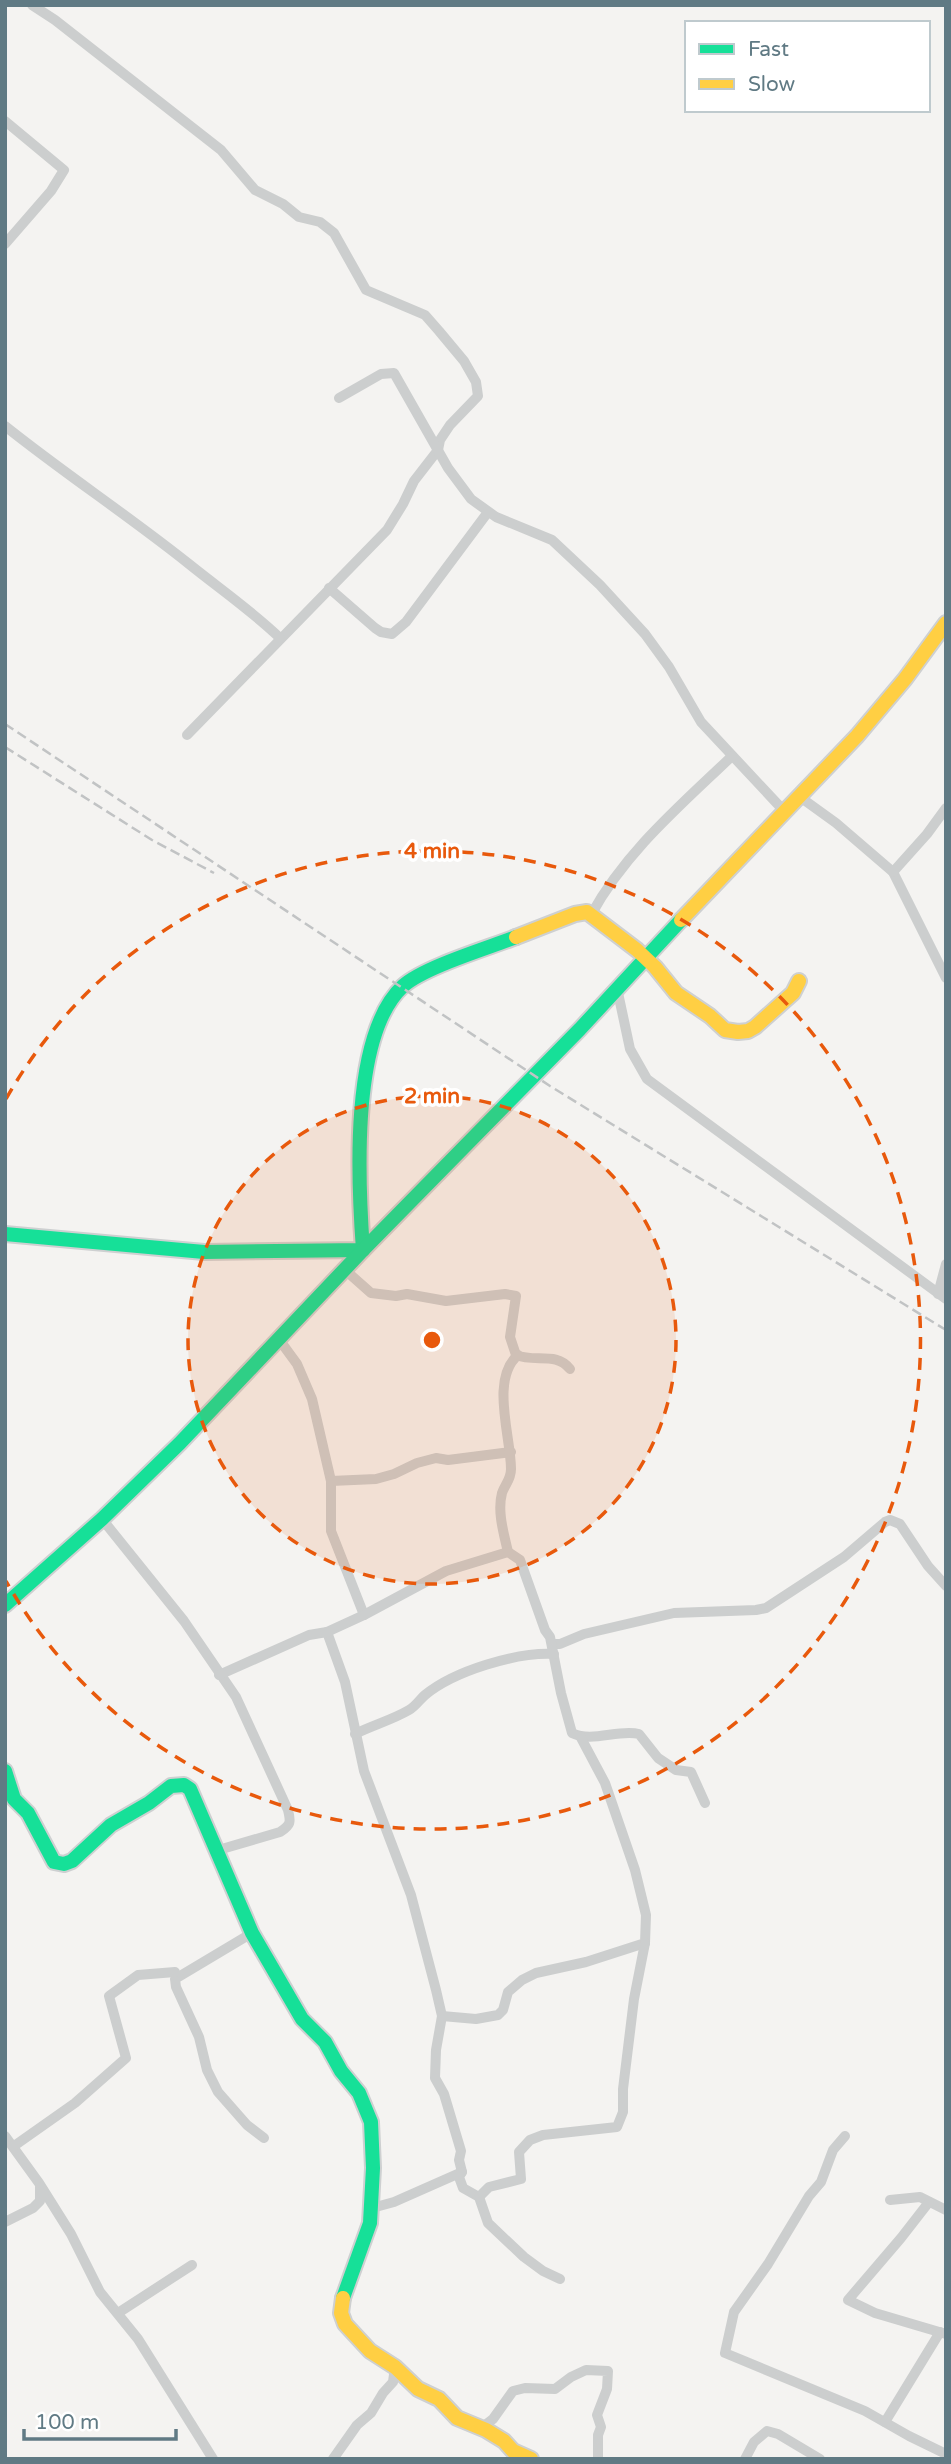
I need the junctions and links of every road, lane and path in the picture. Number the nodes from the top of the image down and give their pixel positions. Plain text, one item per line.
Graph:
1 (32, 5) edge
2 (5, 121) edge
3 (5, 244) edge
4 (339, 398) dead end
5 (5, 426) edge
6 (438, 450) junction
7 (488, 512) junction
8 (329, 588) junction
9 (946, 623) edge
10 (280, 638) junction
11 (187, 736) dead end
12 (732, 756) junction
13 (800, 797) junction
14 (946, 808) edge
15 (785, 812) junction
16 (893, 872) junction
17 (591, 915) junction
18 (645, 958) junction
19 (945, 976) edge
20 (799, 981) dead end
21 (617, 988) junction
22 (5, 1234) edge
23 (363, 1250) junction
24 (946, 1264) edge
25 (344, 1269) junction
26 (942, 1297) edge
27 (278, 1338) junction
28 (518, 1355) junction
29 (570, 1369) dead end
30 (511, 1452) junction
31 (331, 1481) junction
32 (102, 1519) junction
33 (508, 1552) junction
34 (946, 1586) edge
35 (5, 1605) edge
36 (364, 1615) junction
37 (327, 1632) junction
38 (553, 1649) junction
39 (219, 1675) junction
40 (355, 1734) junction
41 (580, 1736) junction
42 (5, 1771) edge
43 (705, 1803) dead end
44 (215, 1851) junction
45 (252, 1933) junction
46 (645, 1943) junction
47 (175, 1972) dead end
48 (442, 2016) junction
49 (5, 2136) edge
50 (845, 2136) dead end
51 (264, 2137) dead end
52 (14, 2146) junction
53 (462, 2172) junction
54 (39, 2183) junction
55 (479, 2197) junction
56 (890, 2200) dead end
57 (929, 2202) junction
58 (372, 2208) junction
59 (946, 2210) edge
60 (5, 2222) edge
61 (192, 2265) dead end
62 (559, 2279) dead end
63 (118, 2313) junction
64 (943, 2333) edge
65 (395, 2367) junction
66 (885, 2422) junction
67 (480, 2429) junction
68 (946, 2454) edge
69 (213, 2459) edge
70 (333, 2459) edge
71 (531, 2459) edge
72 (598, 2459) edge
73 (745, 2459) edge
74 (820, 2459) edge

1 - 6 street
2 - 3 street
4 - 6 street
5 - 10 street
6 - 7 street
6 - 8 street
7 - 8 street
7 - 12 street
8 - 10 street
9 - 13 street
10 - 11 street
12 - 15 street
12 - 17 street
13 - 15 street
13 - 16 street
14 - 16 street
15 - 18 street
16 - 19 street
17 - 18 street
17 - 23 street
18 - 20 street
18 - 21 street
21 - 23 street
21 - 26 street
22 - 23 street
23 - 25 street
24 - 26 street
25 - 27 street
25 - 28 street
27 - 31 street
27 - 32 street
28 - 29 street
28 - 30 street
30 - 31 street
30 - 33 street
31 - 36 street
32 - 35 street
32 - 39 street
33 - 36 street
33 - 38 street
34 - 38 street
36 - 37 street
37 - 39 street
37 - 40 street
38 - 40 street
38 - 41 street
39 - 44 street
40 - 48 street
41 - 43 street
41 - 46 street
42 - 44 street
44 - 45 street
45 - 51 street
45 - 58 street
46 - 48 street
46 - 55 street
47 - 52 street
48 - 53 street
49 - 52 street
50 - 66 street
52 - 54 street
53 - 55 street
53 - 58 street
54 - 60 street
54 - 63 street
55 - 62 street
56 - 57 street
57 - 59 street
57 - 64 street
58 - 65 street
61 - 63 street
63 - 69 street
64 - 66 street
65 - 67 street
65 - 70 street
66 - 68 street
67 - 71 street
67 - 72 street
73 - 74 street

